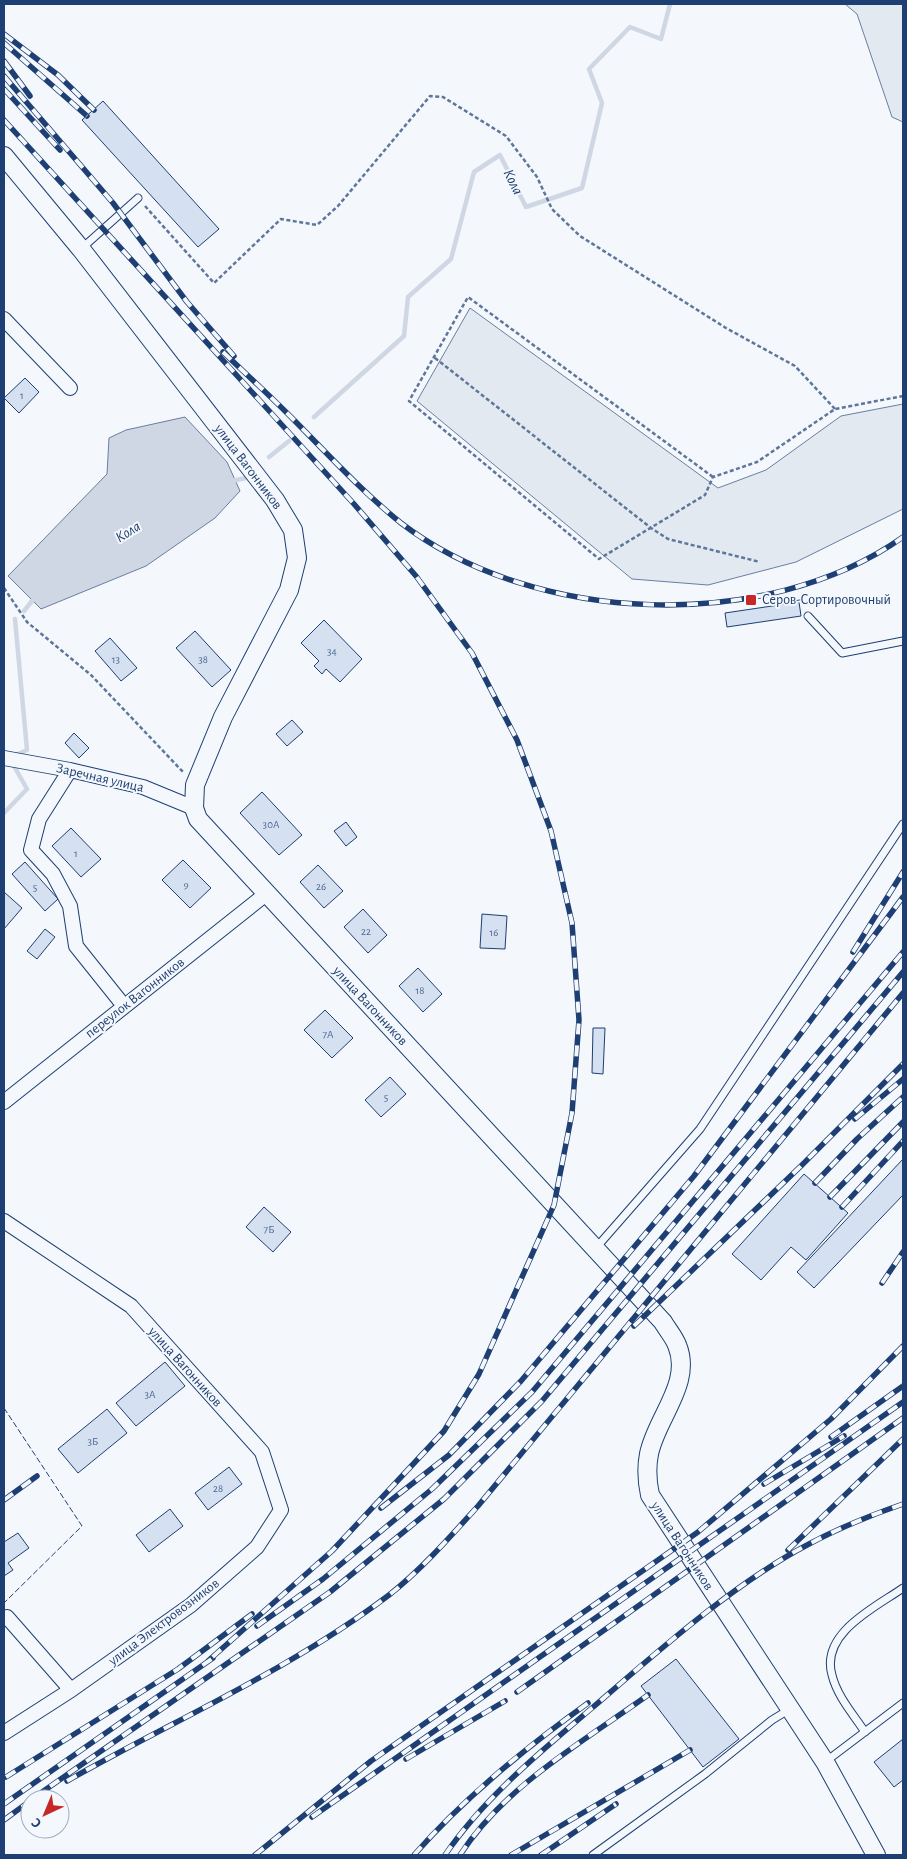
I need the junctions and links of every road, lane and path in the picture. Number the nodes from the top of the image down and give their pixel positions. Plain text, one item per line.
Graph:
1 (4, 156) edge
2 (138, 198) joint
3 (81, 249) junction
4 (4, 319) edge
5 (435, 358) junction
6 (70, 388) dead end
7 (903, 396) edge
8 (835, 408) junction
9 (713, 477) junction
10 (651, 528) junction
11 (760, 562) dead end
12 (4, 588) edge
13 (808, 616) dead end
14 (903, 641) edge
15 (4, 758) edge
16 (70, 770) junction
17 (195, 785) junction
18 (194, 808) junction
19 (903, 824) edge
20 (266, 894) junction
21 (124, 1006) junction
22 (4, 1102) edge
23 (4, 1221) edge
24 (595, 1249) junction
25 (262, 1452) joint
26 (903, 1588) edge
27 (7, 1617) dead end
28 (71, 1690) junction
29 (903, 1703) edge
30 (790, 1709) junction
31 (865, 1732) junction
32 (4, 1733) edge
33 (825, 1762) junction
34 (593, 1855) edge
35 (876, 1855) edge

1 - 3 street, улица Вагонников
2 - 3 lane
2 - 8 path
3 - 17 street, улица Вагонников
4 - 6 street
5 - 9 path
5 - 10 path
5 - 10 path
7 - 8 path
8 - 9 path
9 - 10 path
10 - 11 path
12 - 17 path
13 - 14 lane
15 - 16 street, Заречная улица
16 - 18 street, Заречная улица
16 - 21 street
17 - 18 street, улица Вагонников
18 - 20 street, улица Вагонников
19 - 24 lane
20 - 21 street, переулок Вагонников
20 - 24 street, улица Вагонников
21 - 22 street, переулок Вагонников
23 - 25 street, улица Вагонников
24 - 30 street, улица Вагонников
25 - 28 street, улица Электровозников
26 - 31 lane
27 - 28 street
28 - 32 street, улица Электровозников
29 - 31 lane
30 - 33 street, улица Вагонников
30 - 34 lane
31 - 33 lane
33 - 35 street, улица Вагонников

